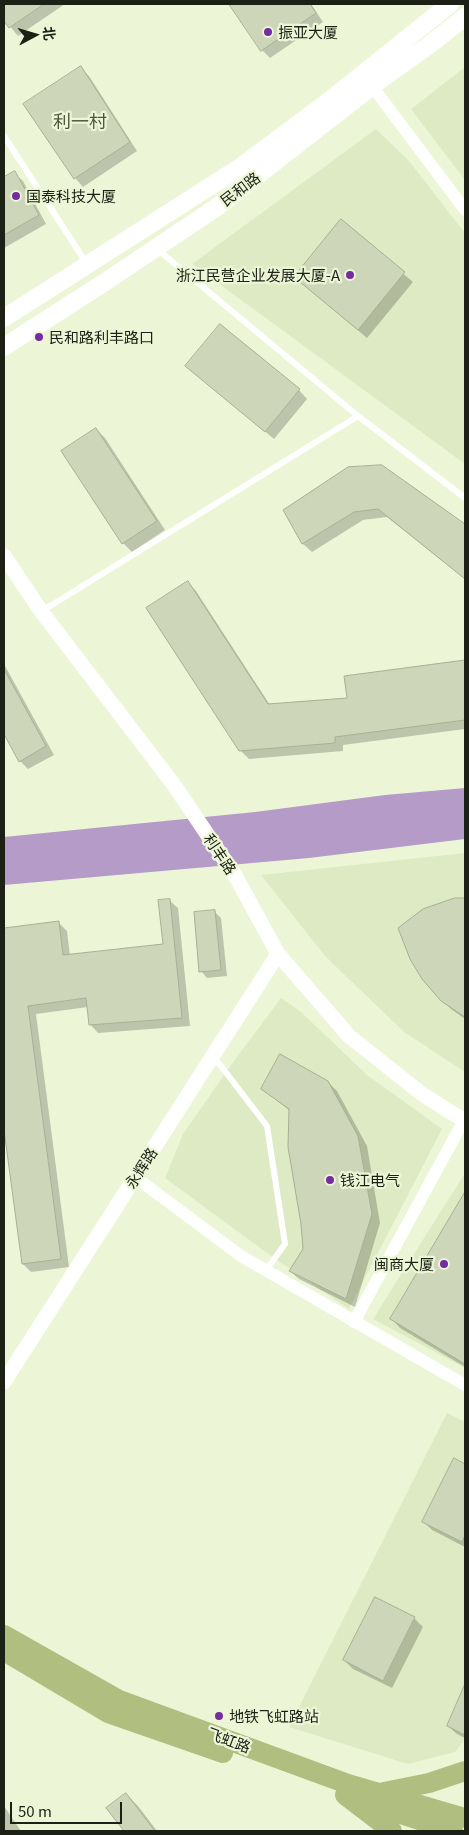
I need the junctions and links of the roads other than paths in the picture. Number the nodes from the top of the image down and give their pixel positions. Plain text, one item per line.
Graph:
1 (450, 4) edge
2 (465, 17) edge
3 (372, 86) junction
4 (4, 136) edge
5 (465, 210) edge
6 (155, 248) junction
7 (87, 265) junction
8 (4, 318) edge
9 (4, 347) edge
10 (358, 416) junction
11 (465, 498) edge
12 (4, 556) edge
13 (42, 611) junction
14 (278, 954) junction
15 (213, 1056) junction
16 (465, 1120) edge
17 (135, 1177) junction
18 (266, 1270) junction
19 (354, 1322) junction
20 (4, 1382) edge
21 (465, 1385) edge
22 (4, 1635) edge
23 (4, 1651) edge
24 (465, 1771) edge
25 (379, 1793) junction
26 (345, 1795) junction
27 (465, 1818) edge
28 (392, 1831) edge
29 (453, 1831) edge

1 - 7 main road, 民和路
2 - 3 main road, 民和路
3 - 5 street
3 - 6 main road, 民和路
4 - 7 lane
6 - 9 main road, 民和路
6 - 10 lane
7 - 8 main road, 民和路
10 - 11 lane
10 - 13 lane
12 - 13 street, 利丰路
13 - 14 street, 利丰路
14 - 15 street, 永辉路
14 - 16 street, 利丰路
15 - 17 street, 永辉路
15 - 18 lane
16 - 19 street
17 - 18 street
17 - 20 street, 永辉路
18 - 19 street
19 - 21 street
22 - 25 main road, 飞虹路
23 - 26 main road, 飞虹路
24 - 25 main road
25 - 27 main road, 飞虹路
26 - 28 main road
26 - 29 main road, 飞虹路

